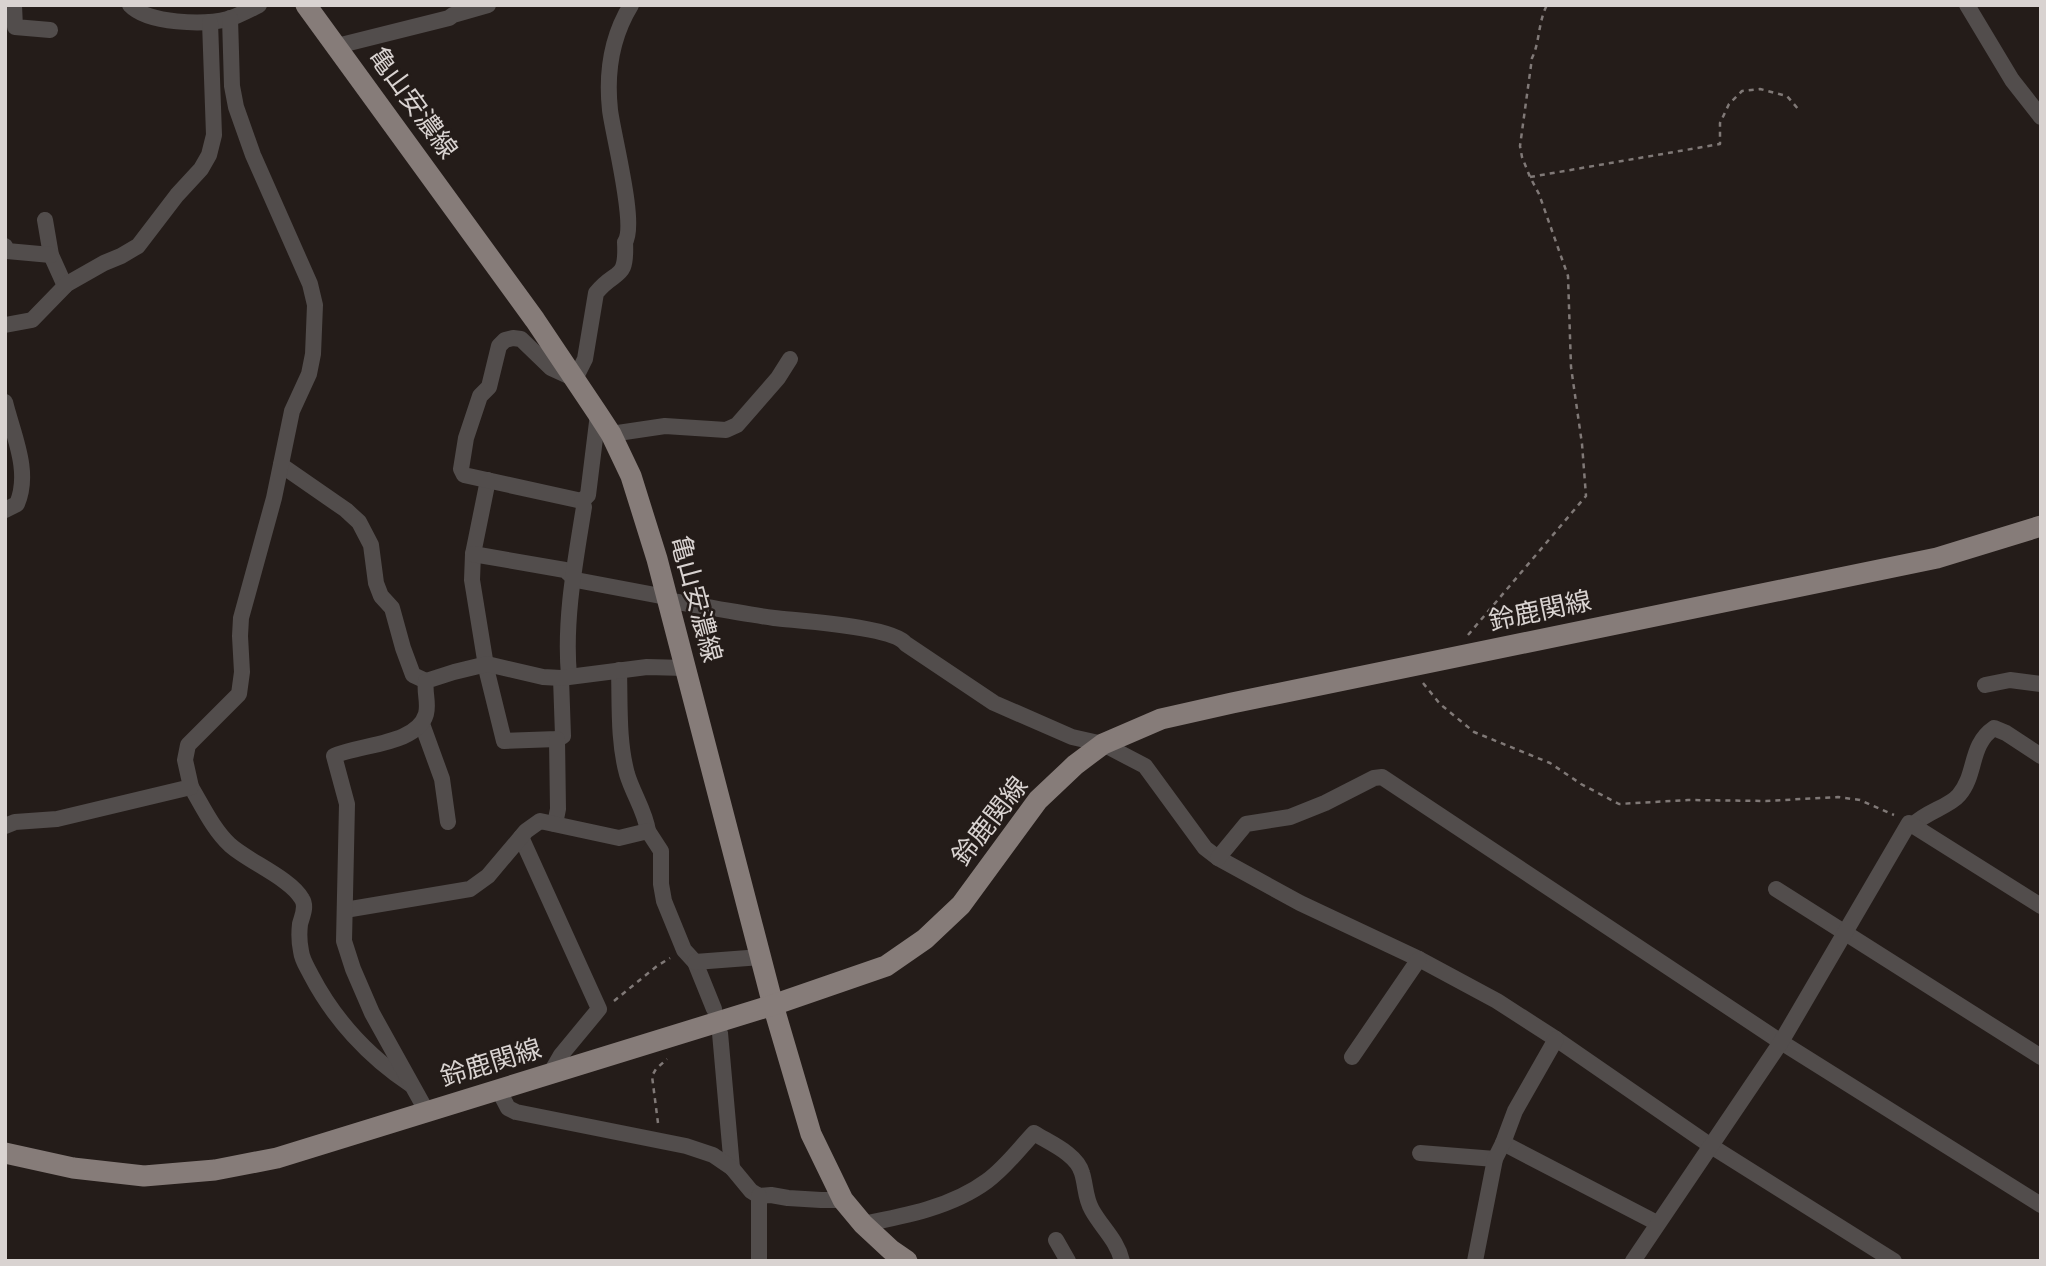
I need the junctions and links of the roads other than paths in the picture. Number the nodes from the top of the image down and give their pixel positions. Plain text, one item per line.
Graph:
1 (14, 5) edge
2 (130, 5) edge
3 (259, 5) edge
4 (306, 5) edge
5 (488, 5) edge
6 (631, 5) edge
7 (1968, 5) edge
8 (230, 18) junction
9 (210, 22) junction
10 (50, 30) dead end
11 (337, 46) junction
12 (2041, 117) edge
13 (45, 220) dead end
14 (5, 246) edge
15 (51, 255) junction
16 (65, 286) junction
17 (5, 326) edge
18 (790, 359) dead end
19 (575, 379) junction
20 (5, 402) edge
21 (598, 414) junction
22 (611, 434) junction
23 (281, 465) junction
24 (488, 480) junction
25 (582, 501) junction
26 (5, 510) edge
27 (2041, 526) edge
28 (473, 554) junction
29 (572, 577) junction
30 (666, 598) junction
31 (487, 664) junction
32 (685, 668) junction
33 (619, 670) junction
34 (565, 677) junction
35 (426, 681) junction
36 (2041, 684) edge
37 (1985, 685) dead end
38 (422, 724) junction
39 (557, 739) junction
40 (1104, 744) junction
41 (2041, 755) edge
42 (191, 788) junction
43 (448, 822) dead end
44 (555, 824) junction
45 (1911, 824) junction
46 (5, 826) edge
47 (648, 831) junction
48 (521, 837) junction
49 (1218, 858) junction
50 (1776, 889) dead end
51 (2041, 906) edge
52 (345, 910) junction
53 (1846, 933) junction
54 (690, 956) junction
55 (761, 957) junction
56 (1419, 959) junction
57 (774, 1005) junction
58 (714, 1009) dead end
59 (720, 1033) dead end
60 (1556, 1039) junction
61 (1781, 1042) junction
62 (1352, 1057) dead end
63 (2041, 1057) edge
64 (550, 1074) junction
65 (413, 1086) junction
66 (498, 1089) junction
67 (427, 1112) junction
68 (1503, 1143) junction
69 (1711, 1146) junction
70 (5, 1153) edge
71 (1420, 1153) dead end
72 (1495, 1159) junction
73 (732, 1168) junction
74 (759, 1196) junction
75 (843, 1200) junction
76 (2041, 1205) edge
77 (1657, 1223) junction
78 (863, 1224) junction
79 (1056, 1240) dead end
80 (759, 1261) edge
81 (907, 1261) edge
82 (1068, 1261) edge
83 (1122, 1261) edge
84 (1475, 1261) edge
85 (1633, 1261) edge
86 (1894, 1261) edge

1 - 10 street
2 - 9 street
3 - 8 street
4 - 11 main road, 亀山安濃線
5 - 11 street
6 - 19 street
7 - 12 street
8 - 9 street
8 - 23 street
9 - 16 street
11 - 19 main road, 亀山安濃線
13 - 15 street
14 - 15 street
15 - 16 street
16 - 17 street
18 - 22 street
19 - 21 main road, 亀山安濃線
19 - 24 street
20 - 26 street
21 - 22 main road, 亀山安濃線
21 - 25 street
22 - 30 main road, 亀山安濃線
23 - 35 street
23 - 42 street
24 - 25 street
24 - 28 street
25 - 29 street
27 - 40 main road, 鈴鹿関線
28 - 29 street
28 - 31 street
29 - 30 street
29 - 34 street
30 - 32 main road, 亀山安濃線
30 - 40 street
31 - 34 street
31 - 35 street
31 - 39 street
32 - 33 street
32 - 55 main road, 亀山安濃線
33 - 34 street
33 - 47 street
34 - 39 street
35 - 38 street
36 - 37 street
38 - 43 street
38 - 52 street
39 - 44 street
40 - 49 street
40 - 57 main road, 鈴鹿関線
41 - 45 street
42 - 46 street
42 - 65 street
44 - 47 street
44 - 48 street
45 - 51 street
45 - 53 street
47 - 54 street
48 - 52 street
48 - 64 street
49 - 56 street
49 - 61 street
50 - 53 street
52 - 65 street
53 - 61 street
53 - 63 street
54 - 55 street
54 - 58 street
55 - 57 main road, 亀山安濃線
56 - 60 street
56 - 62 street
57 - 64 main road, 鈴鹿関線
57 - 75 main road, 亀山安濃線
59 - 73 street
60 - 68 street
60 - 69 street
61 - 69 street
61 - 76 street
64 - 66 main road, 鈴鹿関線
65 - 67 street
66 - 67 main road, 鈴鹿関線
66 - 73 street
67 - 70 main road, 鈴鹿関線
68 - 72 street
68 - 77 street
69 - 77 street
69 - 86 street
71 - 72 street
72 - 84 street
73 - 74 street
74 - 75 street
74 - 80 street
75 - 78 main road, 亀山安濃線
77 - 85 street
78 - 81 main road, 亀山安濃線
78 - 83 street
79 - 82 street

